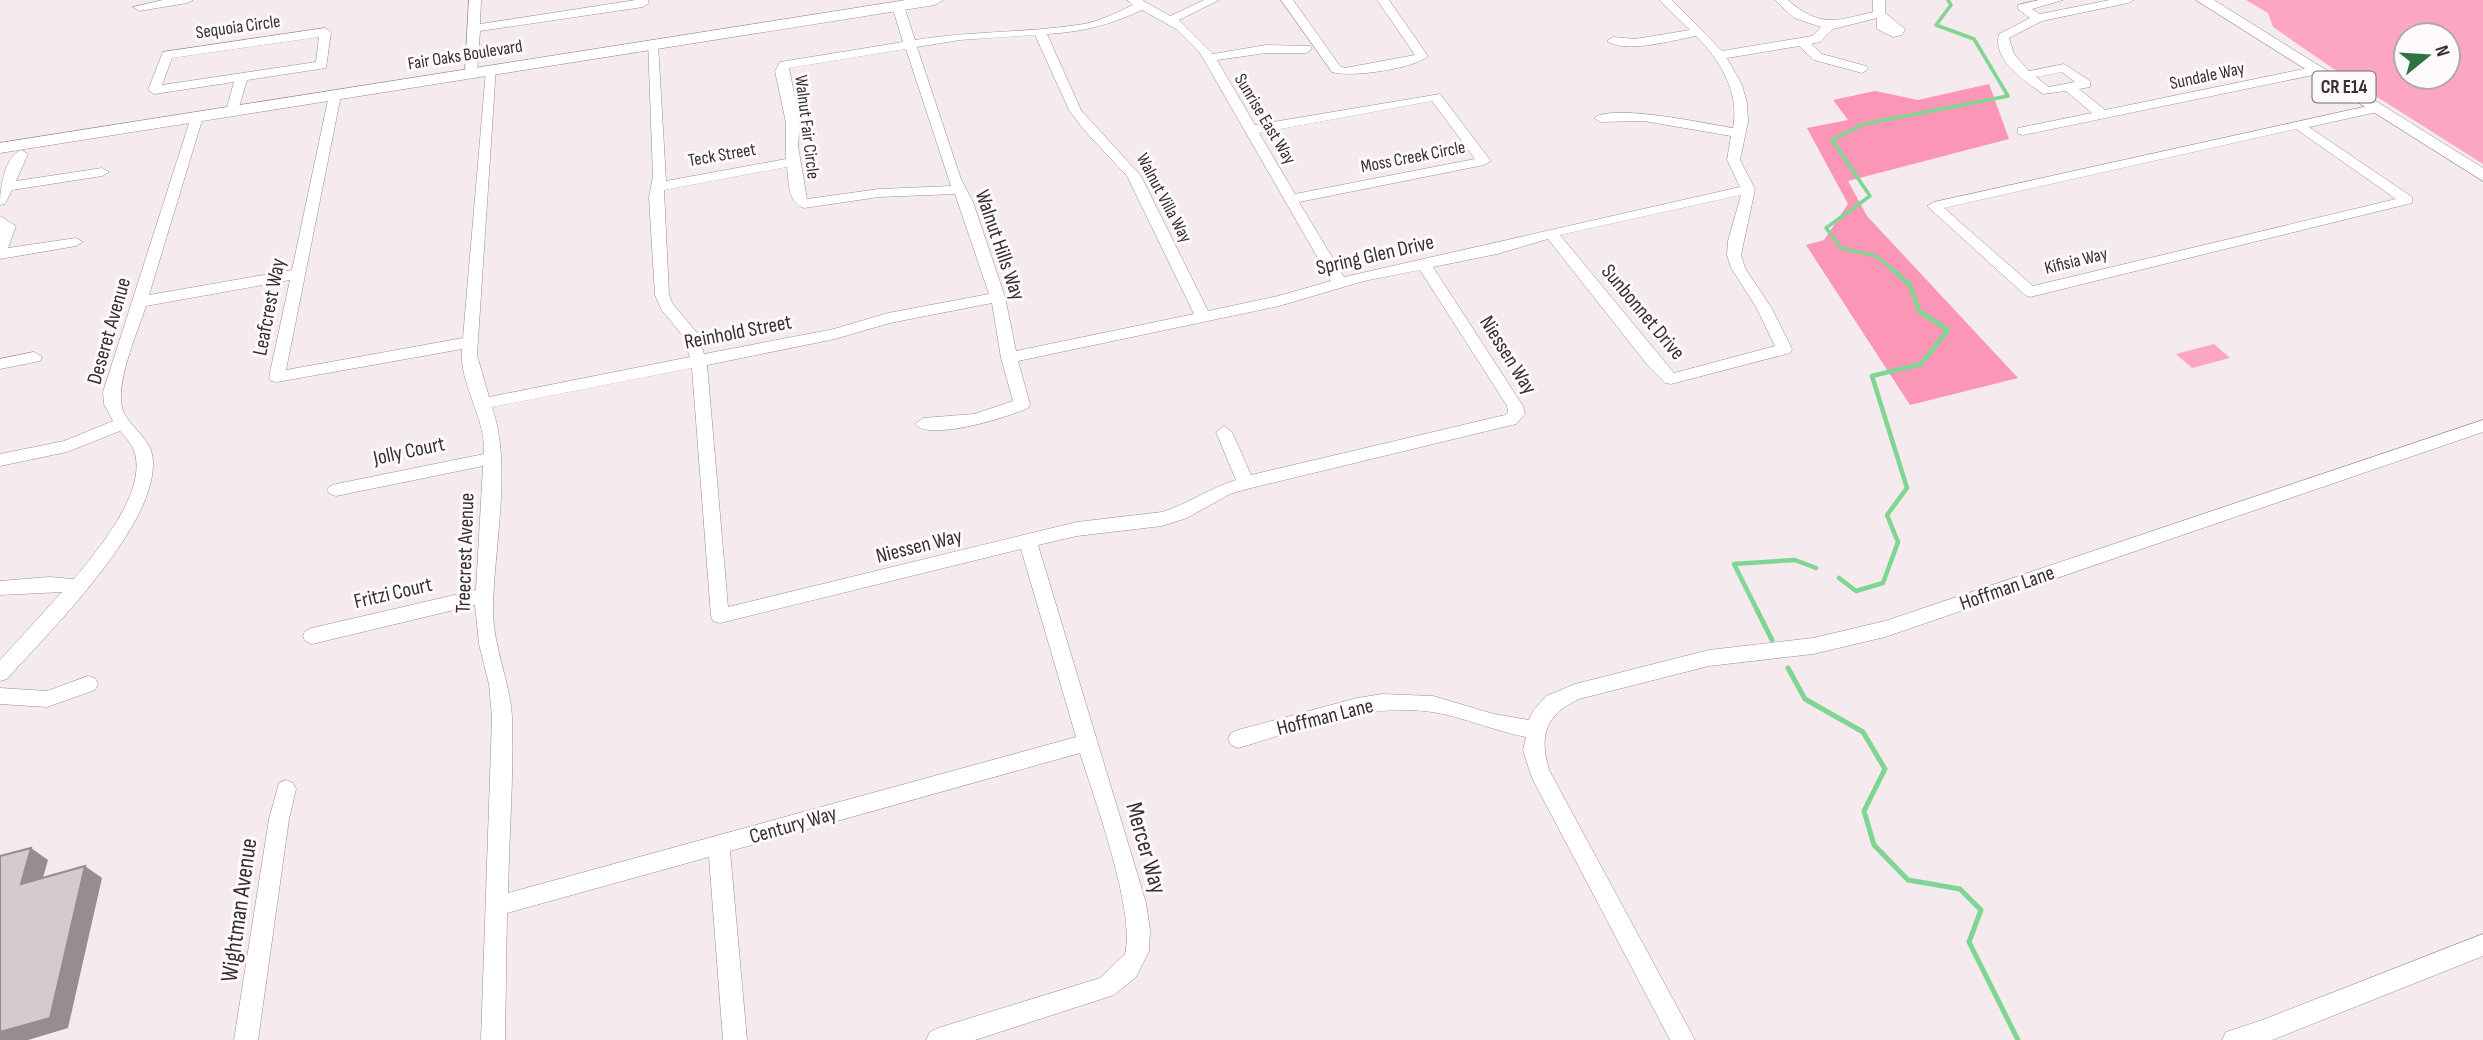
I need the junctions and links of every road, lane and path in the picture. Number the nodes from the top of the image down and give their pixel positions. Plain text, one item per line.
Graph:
1 (187, 0) edge
2 (474, 0) edge
3 (642, 0) edge
4 (935, 0) edge
5 (1213, 0) edge
6 (1383, 0) edge
7 (1665, 0) edge
8 (1781, 0) edge
9 (1879, 0) edge
10 (2057, 0) edge
11 (2128, 0) edge
12 (2204, 0) edge
13 (1292, 1) edge
14 (2108, 2) edge
15 (1137, 3) edge
16 (898, 6) junction
17 (139, 7) dead end
18 (2038, 18) junction
19 (1170, 20) junction
20 (1829, 26) junction
21 (472, 29) junction
22 (1040, 32) junction
23 (1699, 32) junction
24 (1613, 41) dead end
25 (1802, 42) junction
26 (652, 44) junction
27 (911, 45) junction
28 (1306, 49) dead end
29 (1721, 55) junction
30 (1209, 58) junction
31 (1862, 69) dead end
32 (492, 70) junction
33 (2318, 70) junction
34 (471, 73) junction
35 (2025, 75) junction
36 (242, 77) junction
37 (2068, 88) junction
38 (335, 95) junction
39 (2377, 108) junction
40 (232, 111) junction
41 (2103, 115) junction
42 (197, 117) junction
43 (1600, 118) dead end
44 (2298, 125) junction
45 (1251, 130) junction
46 (2023, 131) dead end
47 (1739, 133) junction
48 (0, 148) edge
49 (21, 154) dead end
50 (793, 162) junction
51 (102, 172) dead end
52 (2483, 176) edge
53 (6, 187) junction
54 (658, 187) junction
55 (1748, 188) junction
56 (960, 190) junction
57 (1292, 199) junction
58 (0, 201) edge
59 (0, 220) edge
60 (1551, 233) junction
61 (76, 242) dead end
62 (0, 252) edge
63 (1424, 264) junction
64 (296, 274) junction
65 (1339, 282) junction
66 (998, 297) junction
67 (138, 302) junction
68 (1203, 317) junction
69 (470, 342) junction
70 (34, 357) dead end
71 (1009, 358) junction
72 (699, 361) junction
73 (0, 364) edge
74 (485, 403) junction
75 (121, 424) junction
76 (923, 424) dead end
77 (2483, 426) edge
78 (1224, 432) dead end
79 (492, 458) junction
80 (0, 460) edge
81 (1246, 483) junction
82 (336, 490) dead end
83 (1028, 543) junction
84 (76, 586) junction
85 (0, 588) edge
86 (485, 595) junction
87 (312, 636) dead end
88 (0, 673) edge
89 (88, 684) dead end
90 (0, 696) edge
91 (1536, 730) junction
92 (1238, 739) dead end
93 (1088, 742) junction
94 (286, 789) dead end
95 (719, 845) junction
96 (497, 906) junction
97 (2483, 945) edge
98 (246, 1040) edge
99 (493, 1040) edge
100 (735, 1040) edge
101 (938, 1040) edge
102 (1683, 1040) edge
103 (2234, 1040) edge

1 - 17 street
2 - 21 street
3 - 21 street
4 - 16 main road, Fair Oaks Boulevard
5 - 19 street
6 - 13 street
7 - 23 street
8 - 20 street
9 - 20 street
10 - 18 street
11 - 14 street
12 - 33 main road, CR E14
14 - 18 street
15 - 19 street, Sunrise East Way
15 - 22 street
16 - 26 main road, Fair Oaks Boulevard
16 - 27 street, Walnut Hills Way
18 - 35 street
19 - 30 street, Sunrise East Way
20 - 25 street
21 - 34 street
22 - 27 street
22 - 68 street, Walnut Villa Way
23 - 24 street
23 - 29 street
25 - 29 street
25 - 31 street
26 - 32 main road, Fair Oaks Boulevard
26 - 54 street, Niessen Way
27 - 50 street, Walnut Fair Circle
27 - 56 street, Walnut Hills Way
28 - 30 street
29 - 47 street
30 - 45 street, Sunrise East Way
32 - 34 main road, Fair Oaks Boulevard
32 - 69 street, Treecrest Avenue
33 - 39 main road, CR E14
33 - 41 street, Sundale Way
34 - 38 main road, Fair Oaks Boulevard
35 - 37 street
35 - 37 street
36 - 36 street, Sequoia Circle
36 - 40 street
37 - 41 street
38 - 40 main road, Fair Oaks Boulevard
38 - 64 street, Leafcrest Way
39 - 44 street, Kifisia Way
39 - 52 main road, CR E14
40 - 42 main road, Fair Oaks Boulevard
41 - 46 street, Sundale Way
42 - 48 main road, Fair Oaks Boulevard
42 - 67 street, Deseret Avenue
43 - 47 street
44 - 44 street, Kifisia Way
45 - 57 street, Sunrise East Way
45 - 57 street, Moss Creek Circle
47 - 55 street
49 - 53 street
50 - 54 street, Teck Street
50 - 56 street, Walnut Fair Circle
51 - 53 street
53 - 58 street
54 - 72 street, Niessen Way
55 - 60 street, Spring Glen Drive
55 - 60 street, Sunbonnet Drive
56 - 66 street, Walnut Hills Way
57 - 65 street, Sunrise East Way
59 - 62 street
60 - 63 street, Spring Glen Drive
61 - 62 street
63 - 65 street, Spring Glen Drive
63 - 81 street, Niessen Way
64 - 67 street
64 - 69 street, Leafcrest Way
65 - 68 street, Spring Glen Drive
66 - 71 street, Walnut Hills Way
66 - 72 street, Reinhold Street
67 - 75 street, Deseret Avenue
68 - 71 street, Spring Glen Drive
69 - 74 street, Treecrest Avenue
70 - 73 street
71 - 76 street, Walnut Hills Way
72 - 74 street, Reinhold Street
72 - 83 street, Niessen Way
74 - 79 street, Treecrest Avenue
75 - 80 street
75 - 84 street, Deseret Avenue
77 - 91 street, Hoffman Lane
78 - 81 street
79 - 82 street, Jolly Court
79 - 86 street, Treecrest Avenue
81 - 83 street, Niessen Way
83 - 93 street, Mercer Way
84 - 85 street
84 - 88 street, Deseret Avenue
86 - 87 street, Fritzi Court
86 - 96 street, Treecrest Avenue
89 - 90 street
91 - 92 street, Hoffman Lane
91 - 102 street
93 - 95 street, Century Way
93 - 101 street, Mercer Way
94 - 98 street, Wightman Avenue
95 - 96 street, Century Way
95 - 100 street
96 - 99 street, Treecrest Avenue
97 - 103 street

